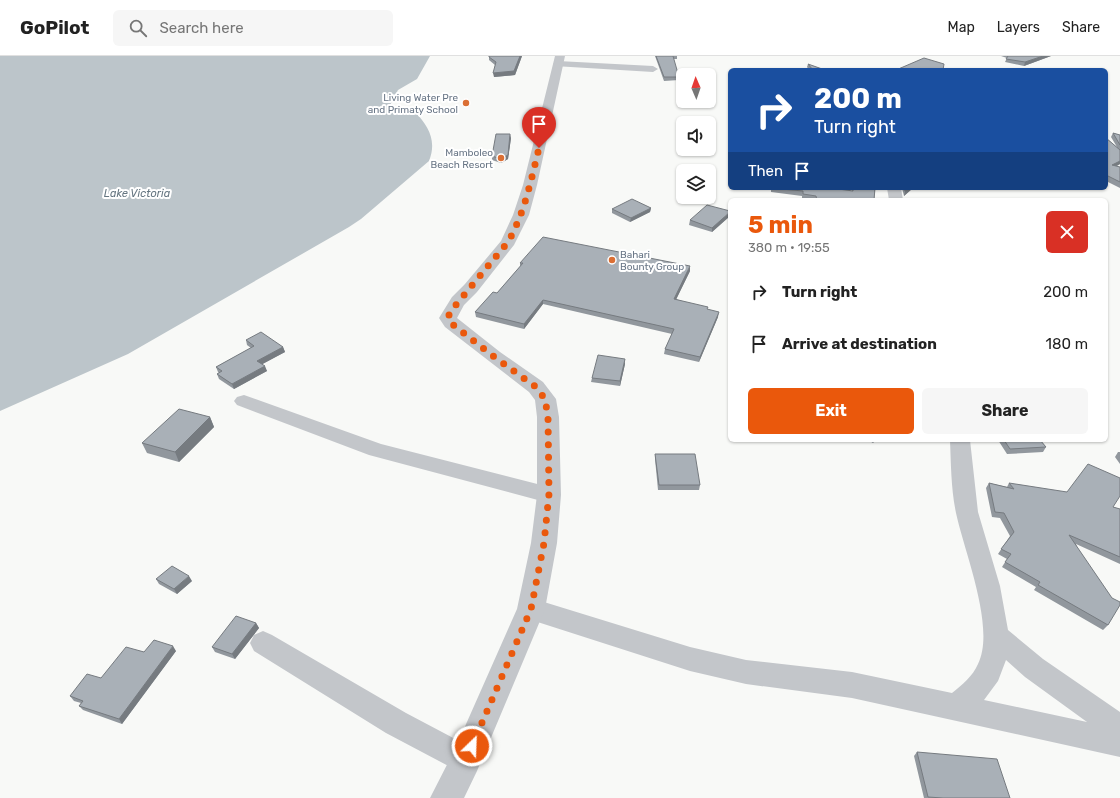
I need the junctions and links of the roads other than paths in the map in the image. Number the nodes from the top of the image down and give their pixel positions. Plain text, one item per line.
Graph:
1 (559, 60) edge
2 (653, 69) dead end
3 (244, 401) dead end
4 (960, 442) edge
5 (549, 494) junction
6 (531, 609) junction
7 (997, 636) junction
8 (262, 643) dead end
9 (957, 707) junction
10 (1120, 730) edge
11 (1120, 743) edge
12 (466, 760) junction
13 (447, 798) edge

1 - 2 street
1 - 5 street
3 - 5 street
4 - 7 street
5 - 6 street
6 - 9 street
6 - 12 street
7 - 9 street
7 - 10 street
8 - 12 street
9 - 11 street
12 - 13 street

